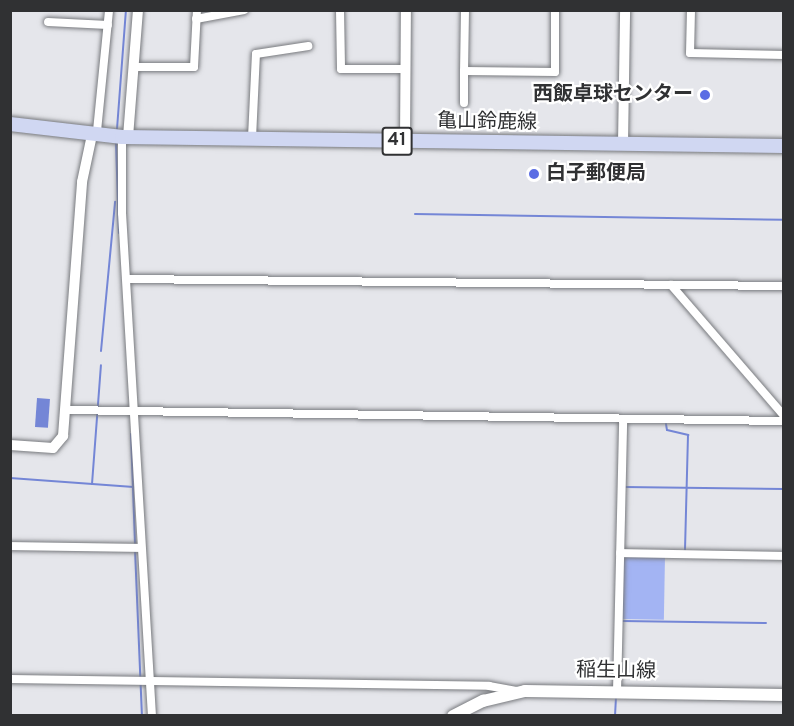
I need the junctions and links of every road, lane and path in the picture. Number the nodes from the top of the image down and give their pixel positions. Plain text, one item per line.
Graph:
1 (109, 10) edge
2 (138, 10) edge
3 (244, 10) edge
4 (340, 10) edge
5 (406, 10) edge
6 (465, 10) edge
7 (555, 10) edge
8 (625, 10) edge
9 (691, 10) edge
10 (197, 15) edge
11 (48, 22) dead end
12 (108, 25) junction
13 (308, 46) dead end
14 (783, 55) edge
15 (134, 67) junction
16 (405, 69) junction
17 (464, 71) junction
18 (464, 103) dead end
19 (10, 124) edge
20 (95, 133) junction
21 (125, 137) junction
22 (252, 138) junction
23 (405, 141) junction
24 (623, 144) junction
25 (783, 146) edge
26 (127, 279) junction
27 (671, 285) junction
28 (783, 286) edge
29 (65, 410) junction
30 (132, 413) junction
31 (783, 416) edge
32 (623, 420) junction
33 (783, 421) edge
34 (10, 446) edge
35 (10, 546) edge
36 (137, 548) junction
37 (620, 553) junction
38 (783, 556) edge
39 (10, 678) edge
40 (147, 681) junction
41 (523, 692) junction
42 (617, 692) junction
43 (783, 695) edge
44 (152, 716) edge
45 (453, 716) edge

1 - 12 street
2 - 15 street
3 - 10 street
4 - 16 street
5 - 16 street
6 - 17 street
7 - 17 street
8 - 24 street
9 - 14 street
10 - 15 street
11 - 12 street
12 - 20 street
13 - 22 street
15 - 21 street
16 - 23 street
17 - 18 street
19 - 20 main road, 亀山鈴鹿線 / 41
20 - 21 main road, 亀山鈴鹿線 / 41
20 - 29 street
21 - 22 main road, 亀山鈴鹿線 / 41
21 - 26 street
22 - 23 main road, 亀山鈴鹿線 / 41
23 - 24 main road, 亀山鈴鹿線 / 41
24 - 25 main road, 亀山鈴鹿線 / 41
26 - 27 street
26 - 30 street
27 - 28 street
27 - 31 street
29 - 30 street
29 - 34 street
30 - 32 street
30 - 36 street
32 - 33 street
32 - 37 street
35 - 36 street
36 - 40 street
37 - 38 street
37 - 42 street
39 - 40 street
40 - 41 street
40 - 44 street
41 - 42 main road, 稲生山線
41 - 45 main road, 稲生山線
42 - 43 main road, 稲生山線

